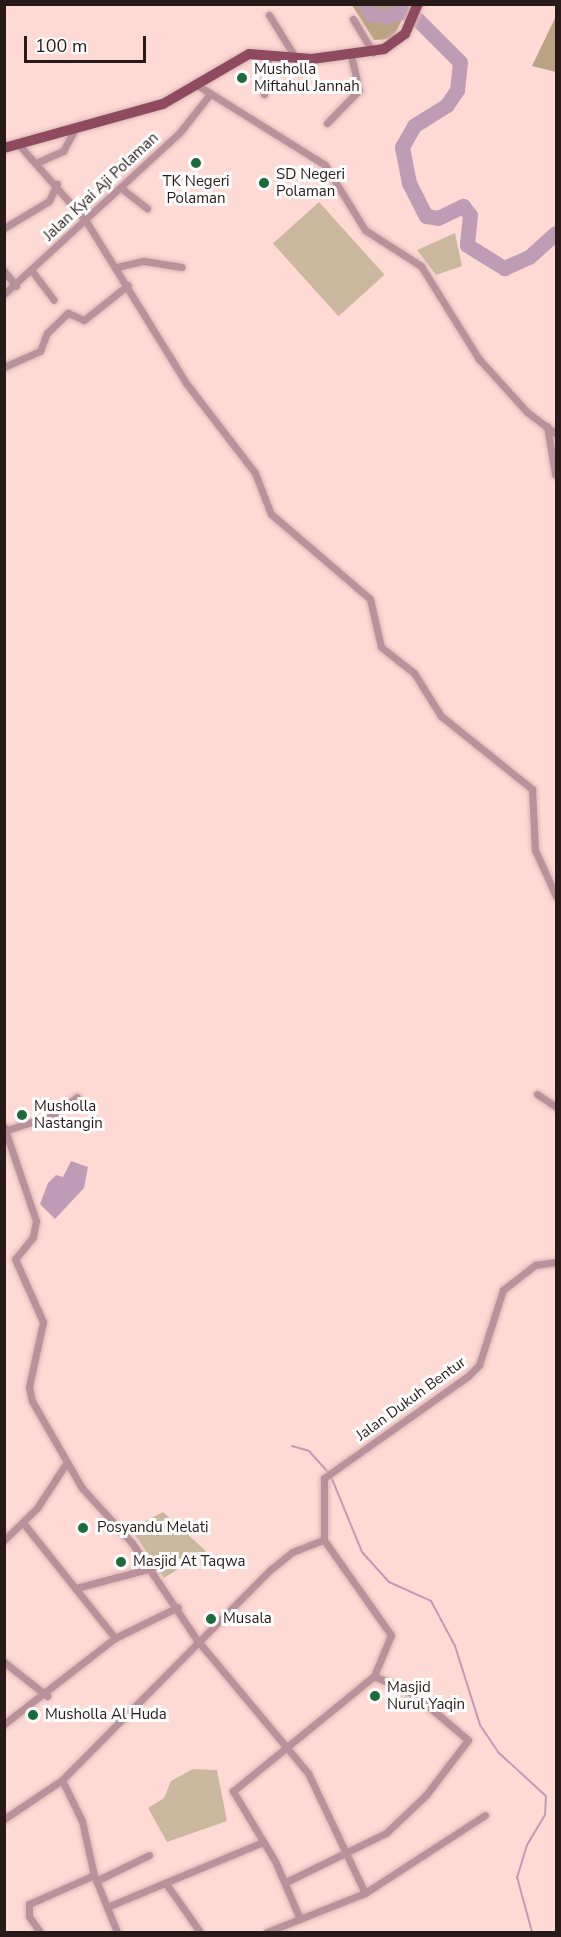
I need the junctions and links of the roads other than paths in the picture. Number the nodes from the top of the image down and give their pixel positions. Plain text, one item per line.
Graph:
1 (414, 13) edge
2 (269, 15) dead end
3 (353, 19) dead end
4 (373, 52) junction
5 (265, 54) junction
6 (351, 56) junction
7 (295, 57) junction
8 (197, 85) junction
9 (210, 94) junction
10 (264, 94) dead end
11 (327, 123) dead end
12 (72, 133) junction
13 (19, 145) junction
14 (4, 148) edge
15 (36, 163) junction
16 (57, 184) junction
17 (121, 188) junction
18 (147, 208) dead end
19 (86, 221) junction
20 (4, 228) edge
21 (117, 267) junction
22 (182, 267) dead end
23 (4, 271) edge
24 (32, 271) junction
25 (128, 285) junction
26 (16, 286) junction
27 (4, 294) edge
28 (54, 300) dead end
29 (4, 367) edge
30 (547, 426) junction
31 (556, 434) edge
32 (555, 474) edge
33 (556, 896) edge
34 (537, 1094) dead end
35 (77, 1097) dead end
36 (556, 1107) edge
37 (6, 1129) edge
38 (556, 1262) edge
39 (65, 1465) junction
40 (24, 1524) junction
41 (4, 1540) edge
42 (324, 1540) junction
43 (152, 1568) junction
44 (76, 1588) junction
45 (178, 1607) junction
46 (114, 1638) junction
47 (197, 1640) junction
48 (4, 1662) edge
49 (374, 1676) junction
50 (47, 1696) junction
51 (4, 1724) edge
52 (287, 1742) junction
53 (62, 1780) junction
54 (485, 1815) dead end
55 (4, 1819) edge
56 (263, 1842) junction
57 (149, 1855) dead end
58 (345, 1856) junction
59 (95, 1878) junction
60 (286, 1882) junction
61 (167, 1885) junction
62 (365, 1893) junction
63 (107, 1907) junction
64 (300, 1919) junction
65 (40, 1932) edge
66 (117, 1932) edge
67 (200, 1932) edge
68 (267, 1932) edge

1 - 4 main road
2 - 7 street
3 - 4 street
4 - 6 main road
5 - 7 main road
5 - 8 main road
5 - 10 street
6 - 7 main road
6 - 11 street
8 - 9 street
8 - 12 main road
9 - 17 street, Jalan Kyai Aji Polaman
9 - 30 street
12 - 13 main road
12 - 15 street
13 - 14 main road
13 - 15 street
15 - 16 street
16 - 19 street
16 - 20 street
17 - 18 street
17 - 19 street, Jalan Kyai Aji Polaman
19 - 21 street
19 - 24 street, Jalan Kyai Aji Polaman
21 - 22 street
21 - 25 street
23 - 26 street
24 - 26 street, Jalan Kyai Aji Polaman
24 - 28 street
25 - 29 street
25 - 33 street
26 - 27 street, Jalan Kyai Aji Polaman
30 - 31 street
30 - 32 street
34 - 36 street
35 - 37 street
37 - 39 street
38 - 42 street, Jalan Dukuh Bentur
39 - 40 street
39 - 43 street
40 - 41 street
40 - 44 street
42 - 47 street
42 - 49 street
43 - 44 street
43 - 45 street
44 - 46 street
45 - 46 street
45 - 47 street
46 - 50 street
47 - 52 street
47 - 53 street
48 - 50 street
49 - 52 street
49 - 58 street
50 - 51 street
52 - 56 street
52 - 58 street
53 - 55 street
53 - 59 street
54 - 62 street
56 - 60 street
56 - 61 street
57 - 59 street
58 - 60 street
58 - 62 street
59 - 63 street
59 - 65 street
60 - 64 street
61 - 63 street
61 - 67 street
62 - 64 street
63 - 66 street
64 - 68 street

